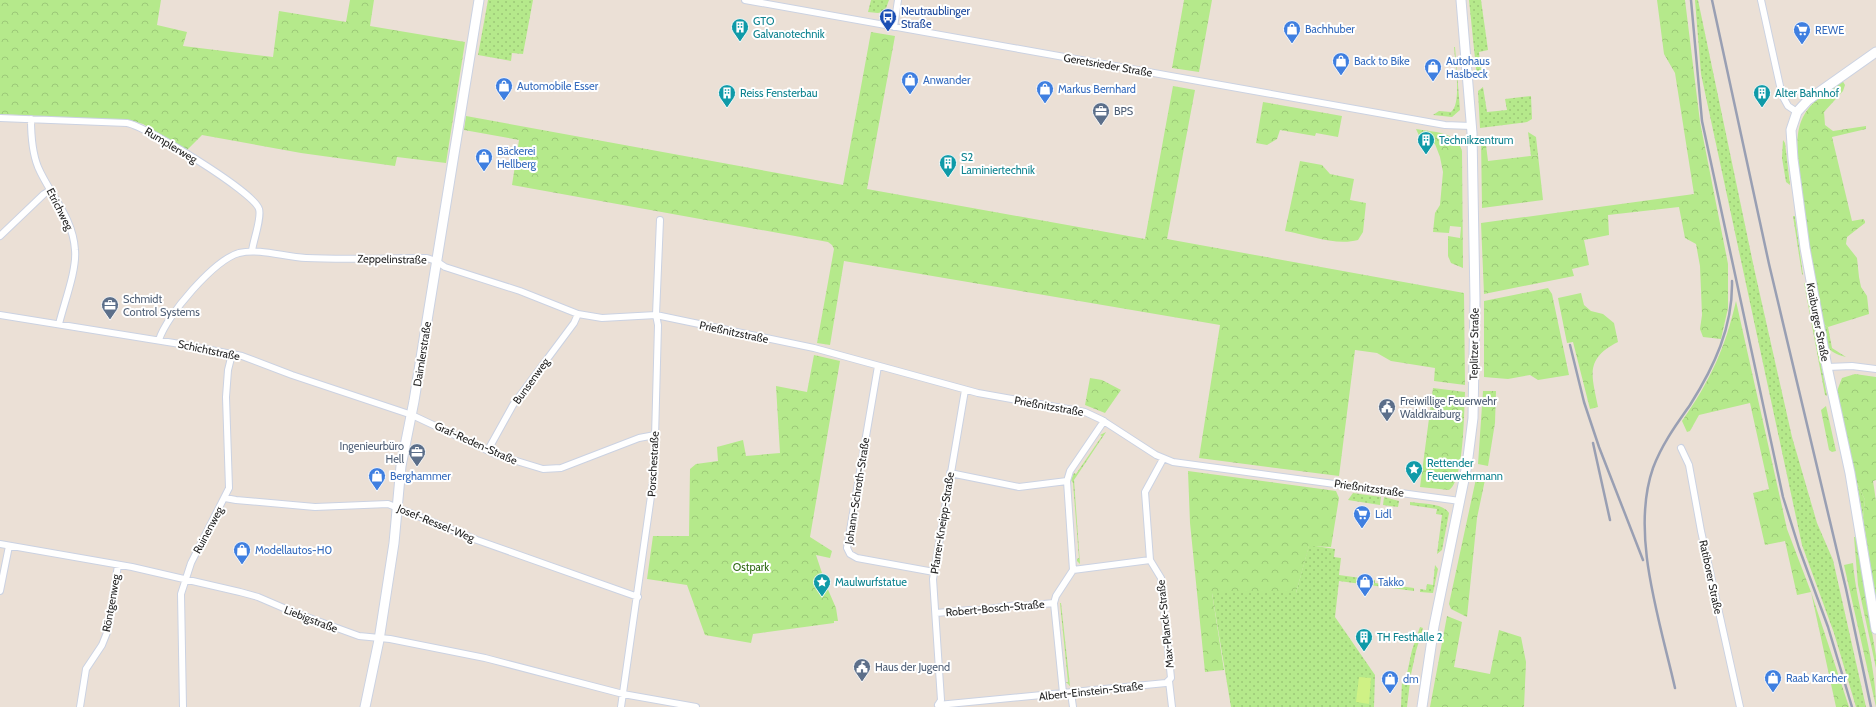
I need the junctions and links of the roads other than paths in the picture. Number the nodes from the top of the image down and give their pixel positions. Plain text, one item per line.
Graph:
1 (479, 0) edge
2 (745, 0) edge
3 (898, 0) edge
4 (1461, 0) edge
5 (1761, 0) edge
6 (894, 27) junction
7 (1876, 52) edge
8 (1797, 112) junction
9 (0, 118) edge
10 (31, 119) junction
11 (1471, 126) junction
12 (51, 190) junction
13 (660, 220) dead end
14 (0, 236) edge
15 (252, 251) junction
16 (436, 261) junction
17 (578, 314) junction
18 (656, 315) junction
19 (0, 316) edge
20 (60, 324) junction
21 (159, 340) junction
22 (232, 354) junction
23 (878, 366) junction
24 (1827, 367) junction
25 (1876, 369) edge
26 (965, 390) junction
27 (412, 414) junction
28 (1104, 421) junction
29 (655, 435) junction
30 (1681, 448) dead end
31 (488, 450) junction
32 (1163, 459) junction
33 (950, 473) junction
34 (1067, 481) junction
35 (225, 498) junction
36 (1460, 501) junction
37 (398, 508) junction
38 (0, 544) edge
39 (9, 546) junction
40 (1150, 560) junction
41 (118, 565) junction
42 (1073, 570) junction
43 (934, 572) junction
44 (184, 579) junction
45 (0, 592) edge
46 (638, 597) junction
47 (1054, 603) junction
48 (936, 613) junction
49 (1876, 629) edge
50 (379, 640) junction
51 (1170, 680) junction
52 (1071, 692) junction
53 (1063, 693) junction
54 (623, 694) junction
55 (937, 706) edge
56 (80, 707) edge
57 (183, 707) edge
58 (365, 707) edge
59 (621, 707) edge
60 (696, 707) edge
61 (1072, 707) edge
62 (1172, 707) edge
63 (1422, 707) edge
64 (1740, 707) edge

1 - 16 street, Daimlerstraße
2 - 6 street, Geretsrieder Straße
3 - 6 street
4 - 11 street, Teplitzer Straße
5 - 8 street
6 - 11 street, Geretsrieder Straße
7 - 8 street, Kraiburger Straße
8 - 24 street, Kraiburger Straße
9 - 10 street, Rumplerweg
10 - 12 street, Etrichweg
10 - 15 street, Rumplerweg
11 - 36 street, Teplitzer Straße
12 - 14 street
12 - 20 street, Etrichweg
13 - 18 street, Porschestraße
15 - 16 street, Zeppelinstraße
15 - 21 street, Zeppelinstraße
16 - 17 street, Zeppelinstraße
16 - 27 street, Daimlerstraße
17 - 18 street, Zeppelinstraße
17 - 31 street, Bunsenweg
18 - 23 street, Prießnitzstraße
18 - 29 street, Porschestraße
19 - 20 street, Schichtstraße
20 - 21 street, Schichtstraße
21 - 22 street, Schichtstraße
22 - 27 street, Schichtstraße
22 - 35 street, Ruinenweg
23 - 26 street, Prießnitzstraße
23 - 43 street, Johann-Schroth-Straße
24 - 25 street
24 - 49 street, Kraiburger Straße
26 - 28 street, Prießnitzstraße
26 - 33 street, Pfarrer-Kneipp-Straße
27 - 31 street, Graf-Reden-Straße
27 - 37 street, Daimlerstraße
28 - 32 street, Prießnitzstraße
28 - 34 street
29 - 31 street, Graf-Reden-Straße
29 - 46 street, Porschestraße
30 - 64 street, Ratiborer Straße
32 - 36 street, Prießnitzstraße
32 - 40 street, Max-Planck-Straße
33 - 34 street
33 - 43 street, Pfarrer-Kneipp-Straße
34 - 42 street
35 - 37 street, Josef-Ressel-Weg
35 - 44 street, Ruinenweg
36 - 63 street, Teplitzer Straße
37 - 46 street, Josef-Ressel-Weg
37 - 50 street, Daimlerstraße
38 - 39 street, Liebigstraße
39 - 41 street, Liebigstraße
39 - 45 street
40 - 42 street
40 - 51 street, Max-Planck-Straße
41 - 44 street, Liebigstraße
41 - 56 street, Röntgenweg
42 - 47 street
43 - 48 street, Pfarrer-Kneipp-Straße
44 - 50 street, Liebigstraße
44 - 57 street, Ruinenweg
46 - 54 street, Porschestraße
47 - 48 street, Robert-Bosch-Straße
47 - 53 street
48 - 55 street, Pfarrer-Kneipp-Straße
50 - 54 street, Liebigstraße
50 - 58 street, Daimlerstraße
51 - 52 street, Albert-Einstein-Straße
51 - 62 street, Max-Planck-Straße
52 - 53 street, Albert-Einstein-Straße
52 - 61 street
53 - 55 street, Albert-Einstein-Straße
54 - 59 street, Porschestraße
54 - 60 street, Liebigstraße

